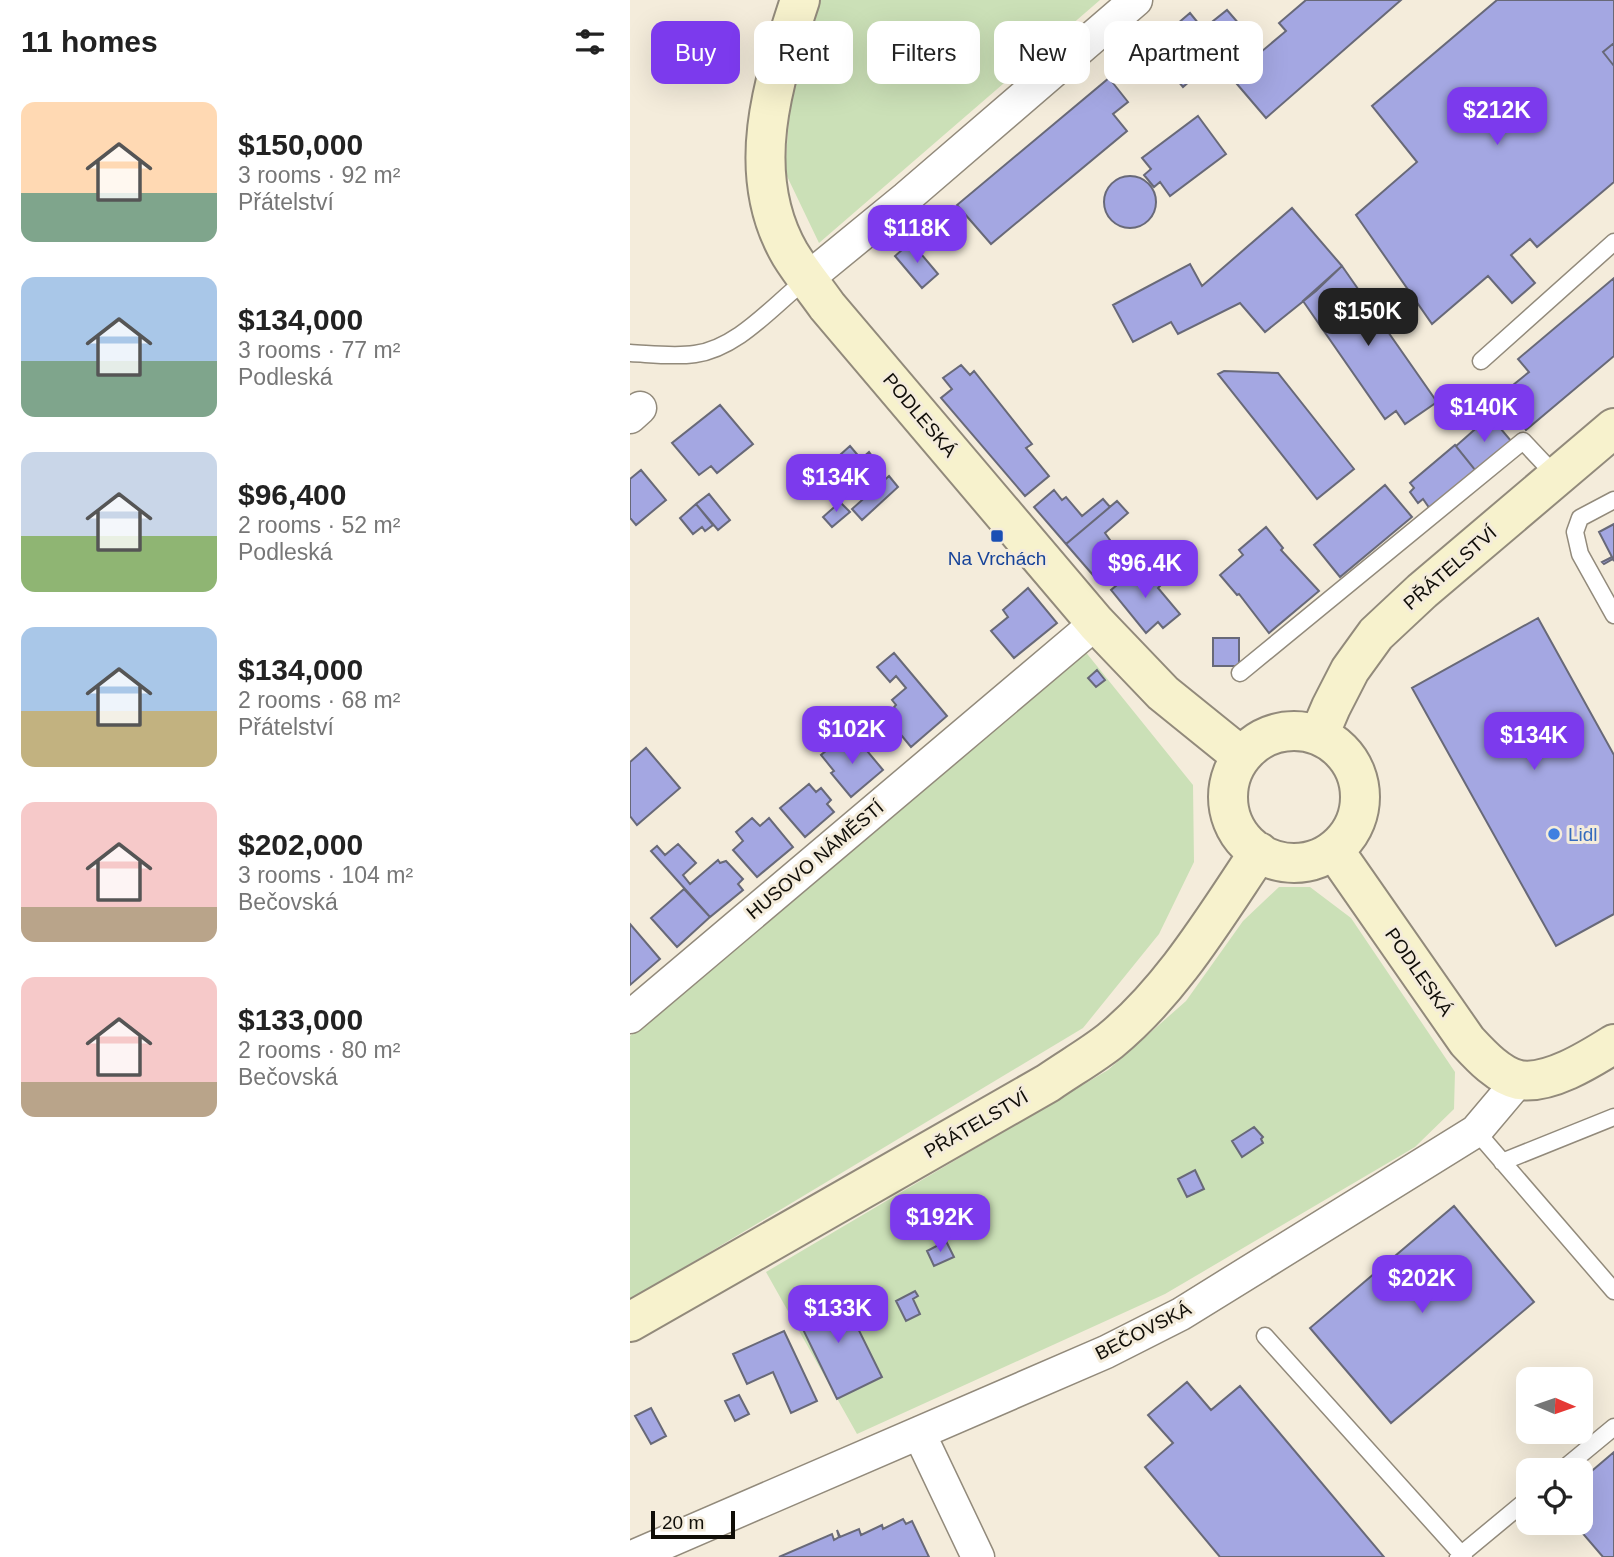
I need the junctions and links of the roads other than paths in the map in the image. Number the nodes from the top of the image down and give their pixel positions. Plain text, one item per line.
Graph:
1 (800, 0) edge
2 (1136, 0) edge
3 (1614, 242) edge
4 (807, 279) junction
5 (630, 353) edge
6 (1481, 361) dead end
7 (1614, 428) edge
8 (1557, 477) junction
9 (1614, 500) edge
10 (1614, 615) edge
11 (1096, 623) junction
12 (1240, 673) dead end
13 (1319, 735) junction
14 (1241, 756) junction
15 (1334, 850) junction
16 (1259, 852) junction
17 (630, 1017) edge
18 (1614, 1044) edge
19 (1519, 1080) junction
20 (1614, 1117) edge
21 (1476, 1131) junction
22 (1502, 1162) junction
23 (1614, 1291) edge
24 (630, 1322) edge
25 (1265, 1336) dead end
26 (1614, 1427) edge
27 (919, 1433) junction
28 (1577, 1458) edge
29 (1516, 1509) edge
30 (1461, 1556) edge
31 (632, 1557) edge
32 (978, 1557) edge

1 - 4 main road, PODLESKÁ
2 - 4 street
3 - 6 lane
4 - 5 lane
4 - 11 main road, PODLESKÁ
7 - 8 main road, PŘÁTELSTVÍ
8 - 12 lane
8 - 13 main road, PŘÁTELSTVÍ
9 - 10 lane
11 - 14 main road, PODLESKÁ
11 - 17 street, HUSOVO NÁMĚSTÍ
13 - 14 main road
13 - 15 main road
14 - 16 main road
15 - 16 main road
15 - 19 main road, PODLESKÁ
16 - 24 main road, PŘÁTELSTVÍ
18 - 19 main road
19 - 21 street, BEČOVSKÁ
20 - 22 lane
21 - 22 lane
21 - 27 street, BEČOVSKÁ
22 - 23 lane
25 - 30 lane
26 - 28 lane
27 - 31 street, BEČOVSKÁ
27 - 32 street
29 - 30 lane

